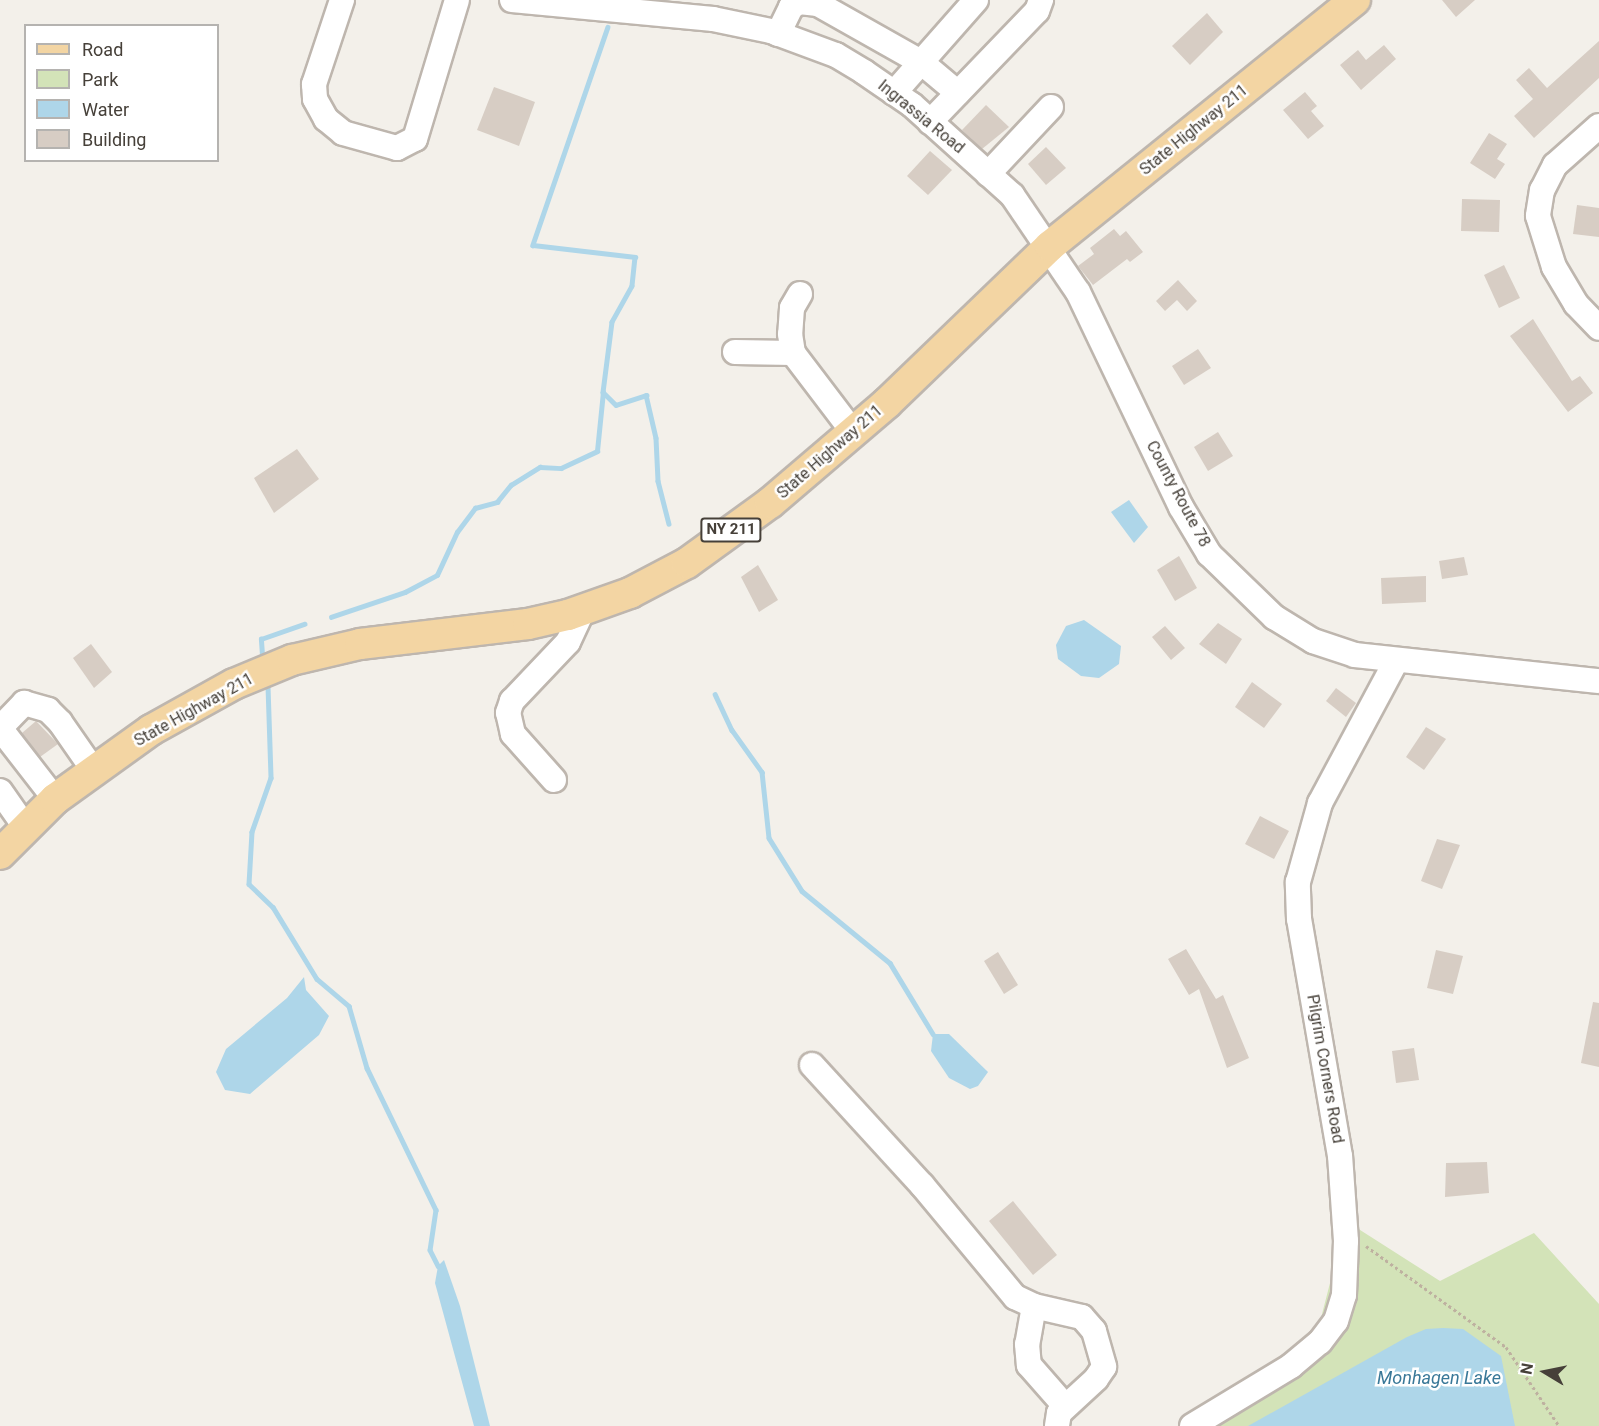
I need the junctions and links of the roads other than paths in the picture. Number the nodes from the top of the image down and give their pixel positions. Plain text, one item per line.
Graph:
1 (342, 0) edge
2 (457, 0) edge
3 (512, 0) edge
4 (976, 0) edge
5 (1041, 0) edge
6 (1355, 0) edge
7 (583, 4) edge
8 (778, 34) junction
9 (921, 62) junction
10 (894, 93) junction
11 (958, 93) junction
12 (1051, 107) dead end
13 (930, 122) junction
14 (1599, 126) edge
15 (988, 174) junction
16 (1050, 246) junction
17 (800, 294) dead end
18 (1599, 328) edge
19 (735, 352) dead end
20 (793, 353) junction
21 (853, 432) junction
22 (583, 610) junction
23 (1396, 661) junction
24 (1599, 681) edge
25 (94, 771) junction
26 (554, 780) dead end
27 (0, 791) edge
28 (55, 800) junction
29 (26, 828) junction
30 (0, 855) edge
31 (813, 1065) dead end
32 (1034, 1306) junction
33 (1061, 1416) edge
34 (1192, 1426) edge

1 - 2 street
3 - 7 street, Ingrassia Road
4 - 9 street
5 - 11 street
6 - 16 main road, State Highway 211 / NY 211
7 - 8 street, Ingrassia Road
8 - 9 street
8 - 10 street, Ingrassia Road
9 - 10 street
9 - 11 street
10 - 13 street, Ingrassia Road
11 - 13 street
12 - 15 street
13 - 15 street, Ingrassia Road
14 - 18 street
15 - 16 street, Ingrassia Road
16 - 21 main road, State Highway 211 / NY 211
16 - 23 street, County Route 78
17 - 20 street
19 - 20 street
20 - 21 street
21 - 22 main road, State Highway 211 / NY 211
22 - 25 main road, State Highway 211 / NY 211
22 - 26 street
23 - 24 street, County Route 78
23 - 34 street, Pilgrim Corners Road
25 - 28 main road, State Highway 211 / NY 211
25 - 28 street
27 - 29 street
28 - 29 main road, State Highway 211 / NY 211
29 - 30 main road, State Highway 211 / NY 211
31 - 32 street
32 - 33 street
32 - 33 street

